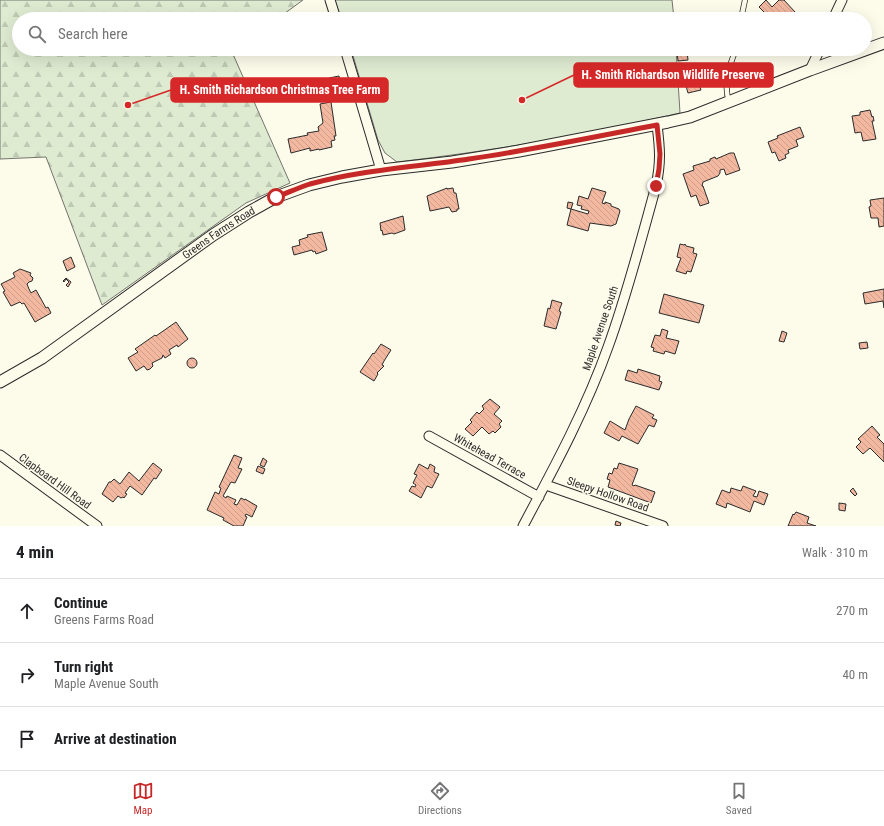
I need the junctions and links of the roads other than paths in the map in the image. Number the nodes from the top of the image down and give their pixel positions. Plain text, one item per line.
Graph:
1 (330, 0) edge
2 (745, 0) edge
3 (842, 0) edge
4 (334, 12) edge
5 (742, 12) edge
6 (836, 12) edge
7 (884, 44) edge
8 (872, 47) edge
9 (347, 56) edge
10 (734, 56) edge
11 (817, 56) edge
12 (840, 56) edge
13 (810, 70) junction
14 (729, 102) junction
15 (657, 125) junction
16 (381, 170) junction
17 (0, 382) edge
18 (429, 436) dead end
19 (0, 456) edge
20 (546, 485) junction
21 (539, 497) junction
22 (97, 526) edge
23 (524, 526) edge
24 (663, 526) edge

1 - 4 street
2 - 5 lane
3 - 6 street
7 - 8 street, Greens Farms Road
9 - 16 street
10 - 14 lane
11 - 13 street
12 - 13 street, Greens Farms Road
13 - 14 street, Greens Farms Road
14 - 15 street, Greens Farms Road
15 - 16 street, Greens Farms Road
15 - 20 street, Maple Avenue South
16 - 17 street, Greens Farms Road
18 - 21 street, Whitehead Terrace
19 - 22 street, Clapboard Hill Road
20 - 21 street, Maple Avenue South
20 - 24 street, Sleepy Hollow Road
21 - 23 street, Maple Avenue South

